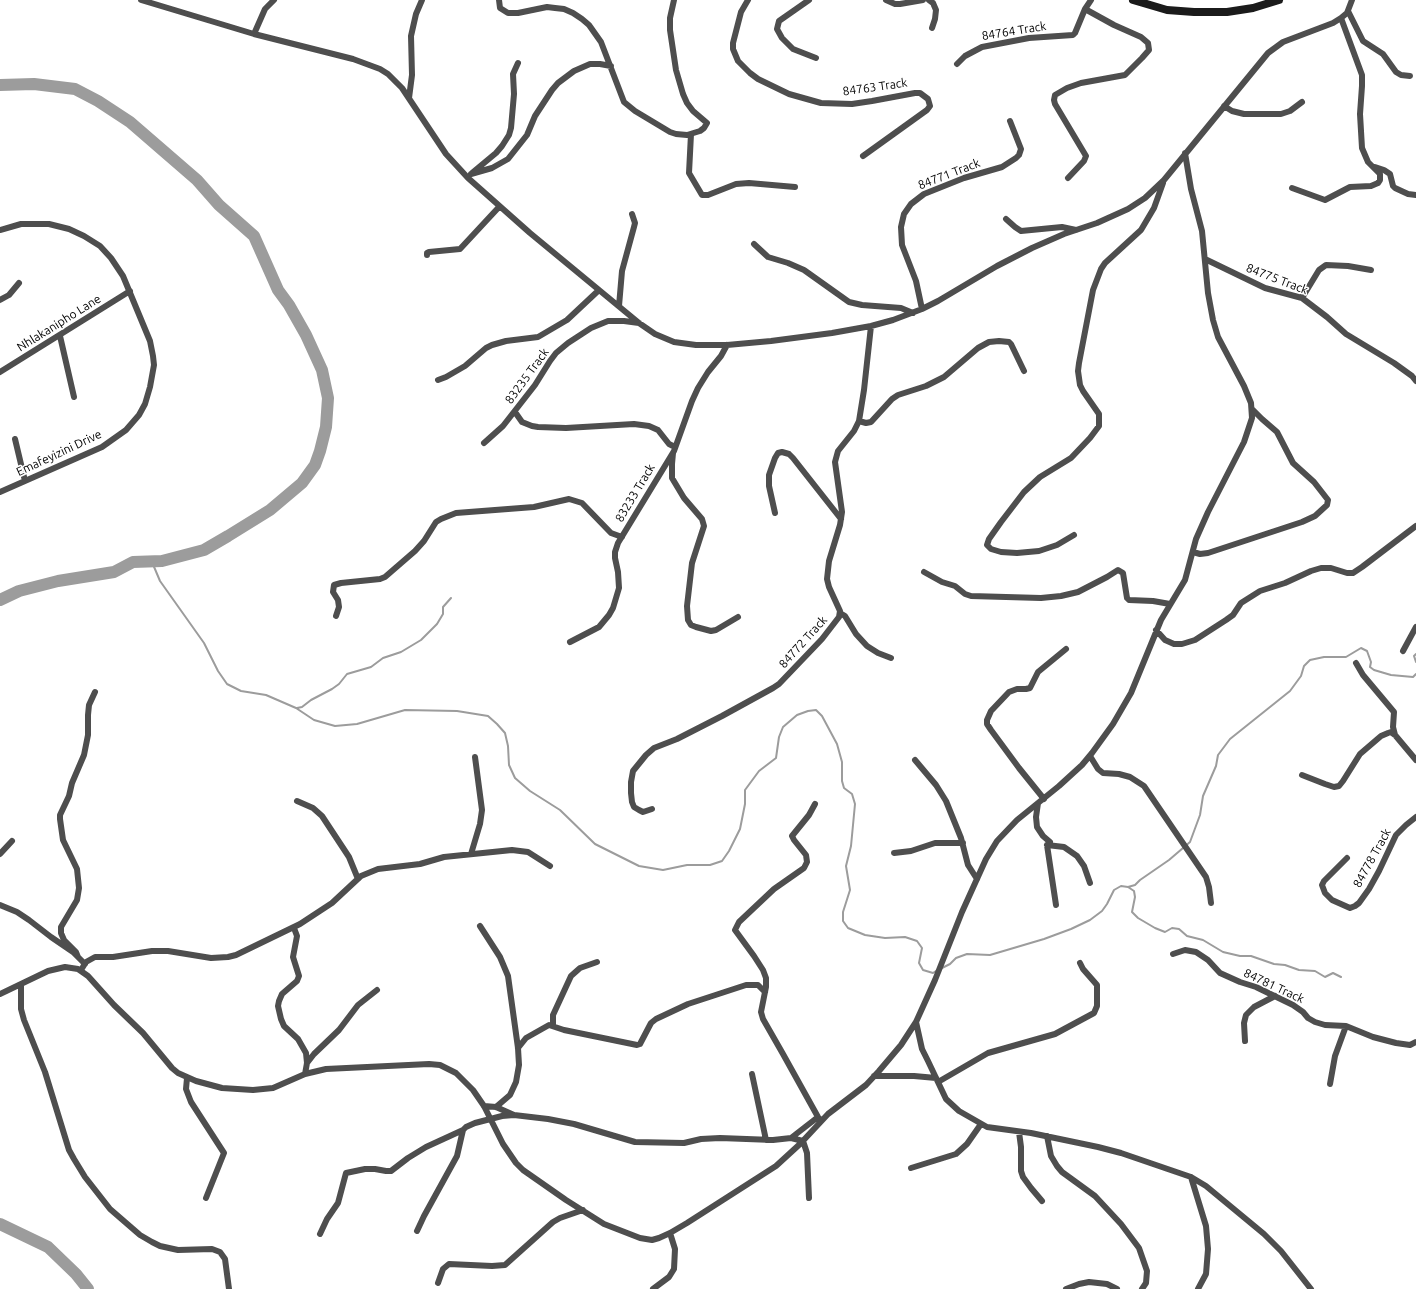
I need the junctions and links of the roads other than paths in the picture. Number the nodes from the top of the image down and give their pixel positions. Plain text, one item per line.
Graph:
1 (141, 0) edge
2 (274, 0) edge
3 (422, 0) edge
4 (499, 0) edge
5 (674, 0) edge
6 (748, 0) edge
7 (809, 0) edge
8 (886, 0) edge
9 (923, 0) edge
10 (929, 0) edge
11 (1091, 0) edge
12 (1133, 0) edge
13 (1279, 0) edge
14 (1352, 0) edge
15 (1085, 9) junction
16 (1348, 11) junction
17 (1342, 18) junction
18 (932, 28) dead end
19 (254, 34) junction
20 (816, 58) dead end
21 (518, 63) dead end
22 (957, 64) dead end
23 (611, 66) junction
24 (1410, 76) dead end
25 (409, 98) junction
26 (1302, 102) dead end
27 (1224, 106) junction
28 (1010, 121) dead end
29 (691, 134) junction
30 (1185, 153) junction
31 (863, 156) dead end
32 (1372, 166) junction
33 (469, 176) junction
34 (1068, 178) dead end
35 (1164, 180) junction
36 (795, 187) dead end
37 (1292, 188) dead end
38 (1416, 195) edge
39 (499, 207) junction
40 (632, 214) dead end
41 (1006, 219) dead end
42 (0, 230) edge
43 (1076, 230) junction
44 (754, 244) dead end
45 (427, 255) dead end
46 (1205, 259) junction
47 (1370, 270) dead end
48 (19, 283) dead end
49 (599, 290) junction
50 (130, 291) junction
51 (1302, 298) junction
52 (0, 300) edge
53 (619, 306) junction
54 (922, 309) junction
55 (913, 313) junction
56 (639, 323) junction
57 (871, 326) junction
58 (60, 336) junction
59 (727, 345) junction
60 (1024, 371) dead end
61 (0, 372) edge
62 (438, 380) dead end
63 (1416, 381) edge
64 (74, 397) dead end
65 (1252, 408) junction
66 (514, 412) junction
67 (859, 421) junction
68 (15, 439) dead end
69 (484, 443) dead end
70 (674, 449) junction
71 (25, 481) junction
72 (0, 492) edge
73 (775, 513) dead end
74 (841, 519) junction
75 (1416, 526) edge
76 (1074, 535) dead end
77 (622, 537) junction
78 (1192, 552) junction
79 (924, 572) dead end
80 (1170, 604) junction
81 (840, 613) junction
82 (336, 616) dead end
83 (738, 617) dead end
84 (1416, 627) edge
85 (1156, 630) junction
86 (570, 642) dead end
87 (1066, 649) dead end
88 (1403, 651) dead end
89 (891, 658) dead end
90 (1356, 663) dead end
91 (95, 692) dead end
92 (1395, 735) junction
93 (1090, 756) junction
94 (475, 758) dead end
95 (915, 760) dead end
96 (1416, 760) edge
97 (1302, 775) dead end
98 (1044, 799) junction
99 (297, 801) dead end
100 (1038, 803) junction
101 (815, 804) dead end
102 (652, 809) dead end
103 (1416, 817) edge
104 (12, 841) dead end
105 (962, 843) junction
106 (1047, 845) junction
107 (894, 853) dead end
108 (0, 854) edge
109 (472, 854) junction
110 (1347, 858) dead end
111 (550, 866) dead end
112 (358, 879) junction
113 (977, 879) junction
114 (1090, 883) dead end
115 (1211, 903) dead end
116 (0, 905) edge
117 (1056, 906) dead end
118 (480, 926) dead end
119 (294, 928) junction
120 (1172, 954) dead end
121 (78, 957) junction
122 (597, 962) dead end
123 (1080, 963) dead end
124 (85, 964) junction
125 (81, 970) junction
126 (21, 984) junction
127 (377, 990) dead end
128 (765, 992) junction
129 (0, 994) edge
130 (1275, 996) junction
131 (916, 1022) junction
132 (553, 1026) junction
133 (1346, 1026) junction
134 (1245, 1041) dead end
135 (1416, 1042) edge
136 (518, 1048) junction
137 (307, 1063) junction
138 (305, 1074) junction
139 (752, 1074) dead end
140 (874, 1076) junction
141 (187, 1078) junction
142 (937, 1080) junction
143 (1330, 1084) dead end
144 (484, 1106) junction
145 (496, 1107) junction
146 (514, 1116) junction
147 (490, 1119) junction
148 (819, 1119) junction
149 (981, 1124) junction
150 (462, 1130) junction
151 (1019, 1132) junction
152 (1047, 1136) junction
153 (791, 1138) junction
154 (766, 1140) junction
155 (803, 1141) junction
156 (911, 1168) dead end
157 (1191, 1177) junction
158 (206, 1198) dead end
159 (809, 1198) dead end
160 (1042, 1201) dead end
161 (583, 1210) junction
162 (417, 1231) dead end
163 (670, 1233) junction
164 (320, 1234) dead end
165 (438, 1283) dead end
166 (229, 1289) edge
167 (653, 1289) edge
168 (1066, 1289) edge
169 (1117, 1289) edge
170 (1142, 1289) edge
171 (1198, 1289) edge
172 (1311, 1289) edge

1 - 19 street
2 - 19 street
3 - 25 street
4 - 23 street
5 - 29 street
6 - 31 street, 84763 Track
7 - 20 street
8 - 9 street
10 - 18 street
11 - 15 street
12 - 13 main road
14 - 16 street
15 - 22 street, 84764 Track
15 - 34 street
16 - 17 street
16 - 24 street
17 - 27 street
17 - 32 street
19 - 25 street
21 - 33 street
23 - 29 street
23 - 33 street
25 - 33 street
26 - 27 street
27 - 30 street
28 - 54 street, 84771 Track
29 - 36 street
30 - 35 street
30 - 46 street
32 - 37 street
32 - 38 street
33 - 39 street
35 - 43 street
35 - 76 street
39 - 45 street
39 - 49 street
40 - 53 street
41 - 43 street
42 - 50 street, Emafeyizini Drive
43 - 54 street
44 - 55 street
46 - 51 street, 84775 Track
46 - 65 street
47 - 51 street
48 - 52 street
49 - 53 street
49 - 62 street
50 - 58 street, Nhlakanipho Lane
50 - 71 street, Emafeyizini Drive
51 - 63 street, 84775 Track
53 - 56 street
54 - 55 street
55 - 57 street
56 - 59 street
56 - 66 street, 83235 Track
57 - 59 street
57 - 67 street, 84772 Track
58 - 61 street, Nhlakanipho Lane
58 - 64 street
59 - 70 street, 83233 Track
60 - 67 street
65 - 78 street
65 - 78 street
66 - 69 street, 83235 Track
66 - 70 street
67 - 74 street, 84772 Track
68 - 71 street
70 - 77 street, 83233 Track
70 - 83 street
71 - 72 street, Emafeyizini Drive
73 - 74 street
74 - 81 street, 84772 Track
75 - 85 street
77 - 82 street
77 - 86 street, 83233 Track
78 - 80 street
79 - 80 street
80 - 85 street
81 - 89 street
81 - 102 street, 84772 Track
84 - 88 street
85 - 93 street
87 - 98 street
90 - 92 street
91 - 121 street
92 - 96 street
92 - 97 street
93 - 98 street
93 - 115 street
94 - 109 street
95 - 105 street
98 - 100 street
99 - 112 street
100 - 106 street
100 - 113 street
101 - 128 street
103 - 110 street, 84778 Track
104 - 108 street
105 - 107 street
105 - 113 street
106 - 114 street
106 - 117 street
109 - 111 street
109 - 112 street
112 - 119 street
113 - 131 street
116 - 121 street
118 - 136 street
119 - 124 street
119 - 137 street
120 - 130 street, 84781 Track
121 - 124 street
122 - 132 street
123 - 142 street
124 - 125 street
125 - 126 street
125 - 141 street
126 - 129 street
126 - 166 street
127 - 137 street
128 - 132 street
128 - 148 street
130 - 133 street, 84781 Track
130 - 134 street
131 - 140 street
131 - 142 street
132 - 136 street
133 - 135 street, 84781 Track
133 - 143 street
136 - 145 street
137 - 138 street
138 - 141 street
138 - 144 street
139 - 154 street
140 - 142 street
140 - 148 street
141 - 158 street
142 - 149 street
144 - 145 street
144 - 147 street
145 - 146 street
146 - 147 street
146 - 154 street
147 - 150 street
147 - 161 street
148 - 153 street
148 - 155 street
149 - 151 street
149 - 156 street
150 - 162 street
150 - 164 street
151 - 152 street
151 - 160 street
152 - 157 street
152 - 170 street
153 - 154 street
153 - 155 street
155 - 159 street
155 - 163 street
157 - 171 street
157 - 172 street
161 - 163 street
161 - 165 street
163 - 167 street
168 - 169 street

